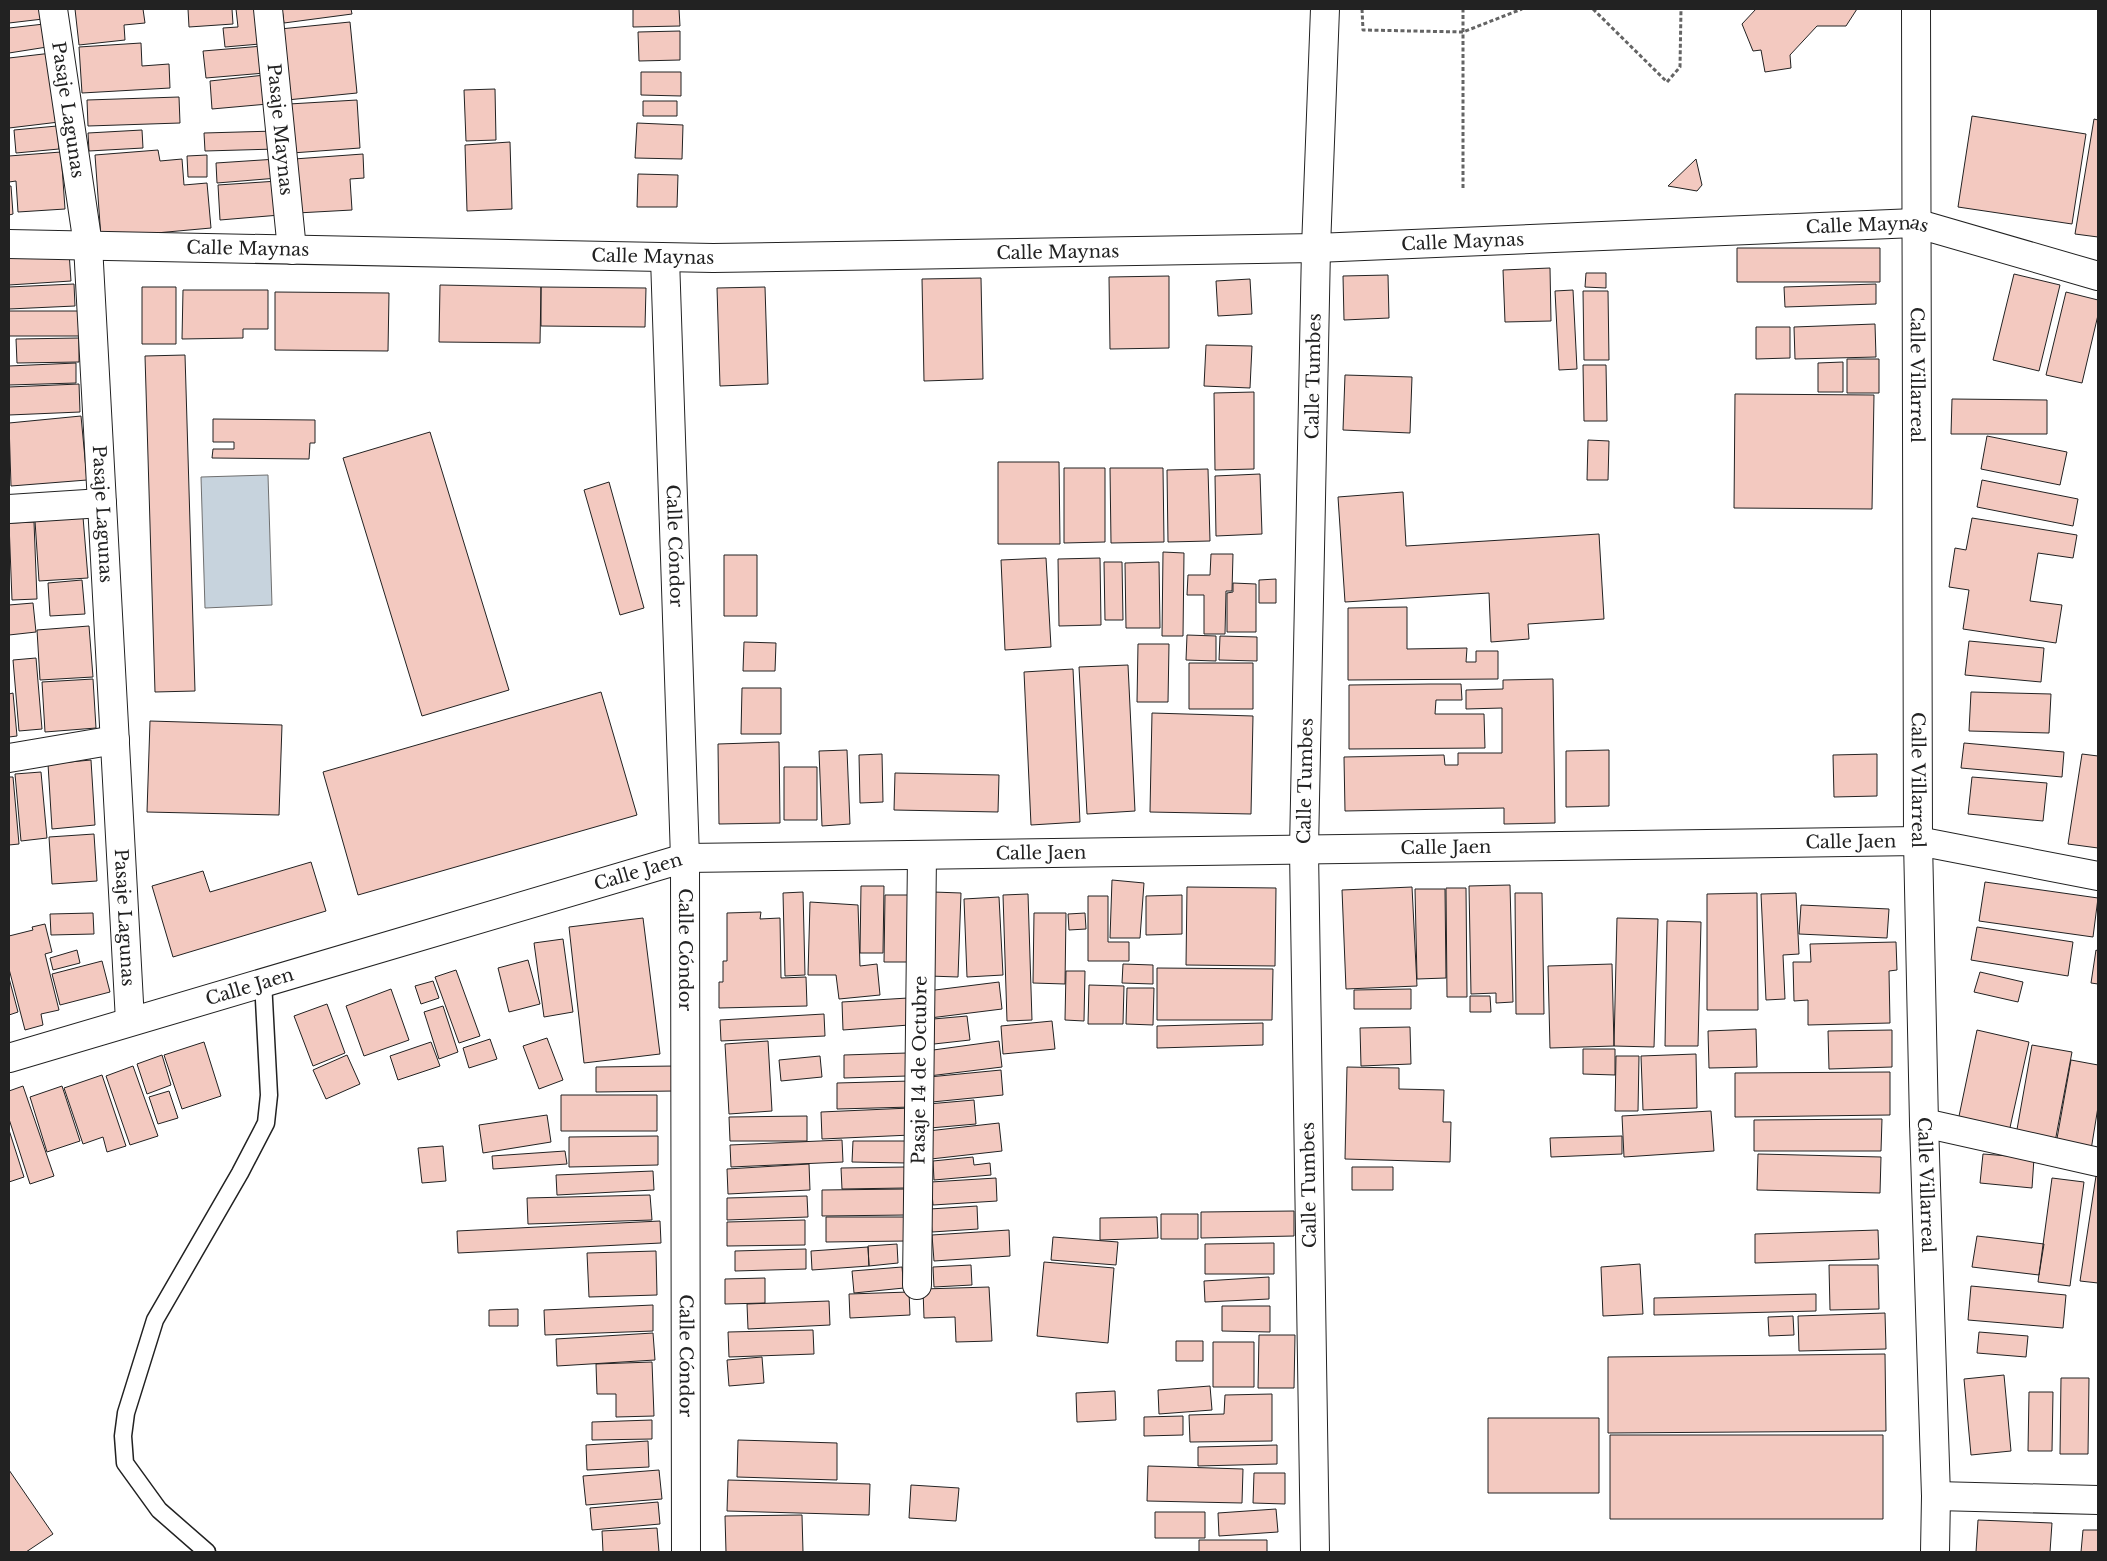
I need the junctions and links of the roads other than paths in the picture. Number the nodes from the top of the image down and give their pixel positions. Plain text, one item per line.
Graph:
1 (53, 9) edge
2 (268, 9) edge
3 (1325, 9) edge
4 (1916, 9) edge
5 (1916, 223) junction
6 (9, 244) edge
7 (88, 245) junction
8 (1316, 248) junction
9 (292, 250) junction
10 (665, 258) junction
11 (2098, 276) edge
12 (102, 502) junction
13 (9, 509) edge
14 (115, 740) junction
15 (9, 758) edge
16 (1918, 841) junction
17 (1304, 850) junction
18 (922, 855) junction
19 (685, 858) junction
20 (2098, 876) edge
21 (263, 981) junction
22 (130, 1021) junction
23 (9, 1058) edge
24 (1924, 1123) junction
25 (2098, 1162) edge
26 (917, 1285) dead end
27 (1936, 1496) junction
28 (2098, 1500) edge
29 (207, 1552) edge
30 (686, 1552) edge
31 (1315, 1552) edge
32 (1935, 1552) edge

1 - 7 street, Pasaje Lagunas
2 - 9 street, Pasaje Maynas
3 - 8 street, Calle Tumbes
4 - 5 street, Calle Villarreal
5 - 8 street, Calle Maynas
5 - 11 street, Calle Maynas
5 - 16 street, Calle Villarreal
6 - 7 street, Calle Maynas
7 - 9 street, Calle Maynas
7 - 12 street, Pasaje Lagunas
8 - 10 street, Calle Maynas
8 - 17 street, Calle Tumbes
9 - 10 street, Calle Maynas
10 - 19 street, Calle Cóndor
12 - 13 street
12 - 14 street, Pasaje Lagunas
14 - 15 street
14 - 22 street, Pasaje Lagunas
16 - 17 street, Calle Jaen
16 - 20 street, Calle Jaen
16 - 24 street, Calle Villarreal
17 - 18 street, Calle Jaen
17 - 31 street, Calle Tumbes
18 - 19 street, Calle Jaen
18 - 26 street, Pasaje 14 de Octubre
19 - 21 street, Calle Jaen
19 - 30 street, Calle Cóndor
21 - 22 street, Calle Jaen
21 - 29 lane
22 - 23 street, Calle Jaen
24 - 25 street
24 - 27 street, Calle Villarreal
27 - 28 street
27 - 32 street, Calle Villarreal

